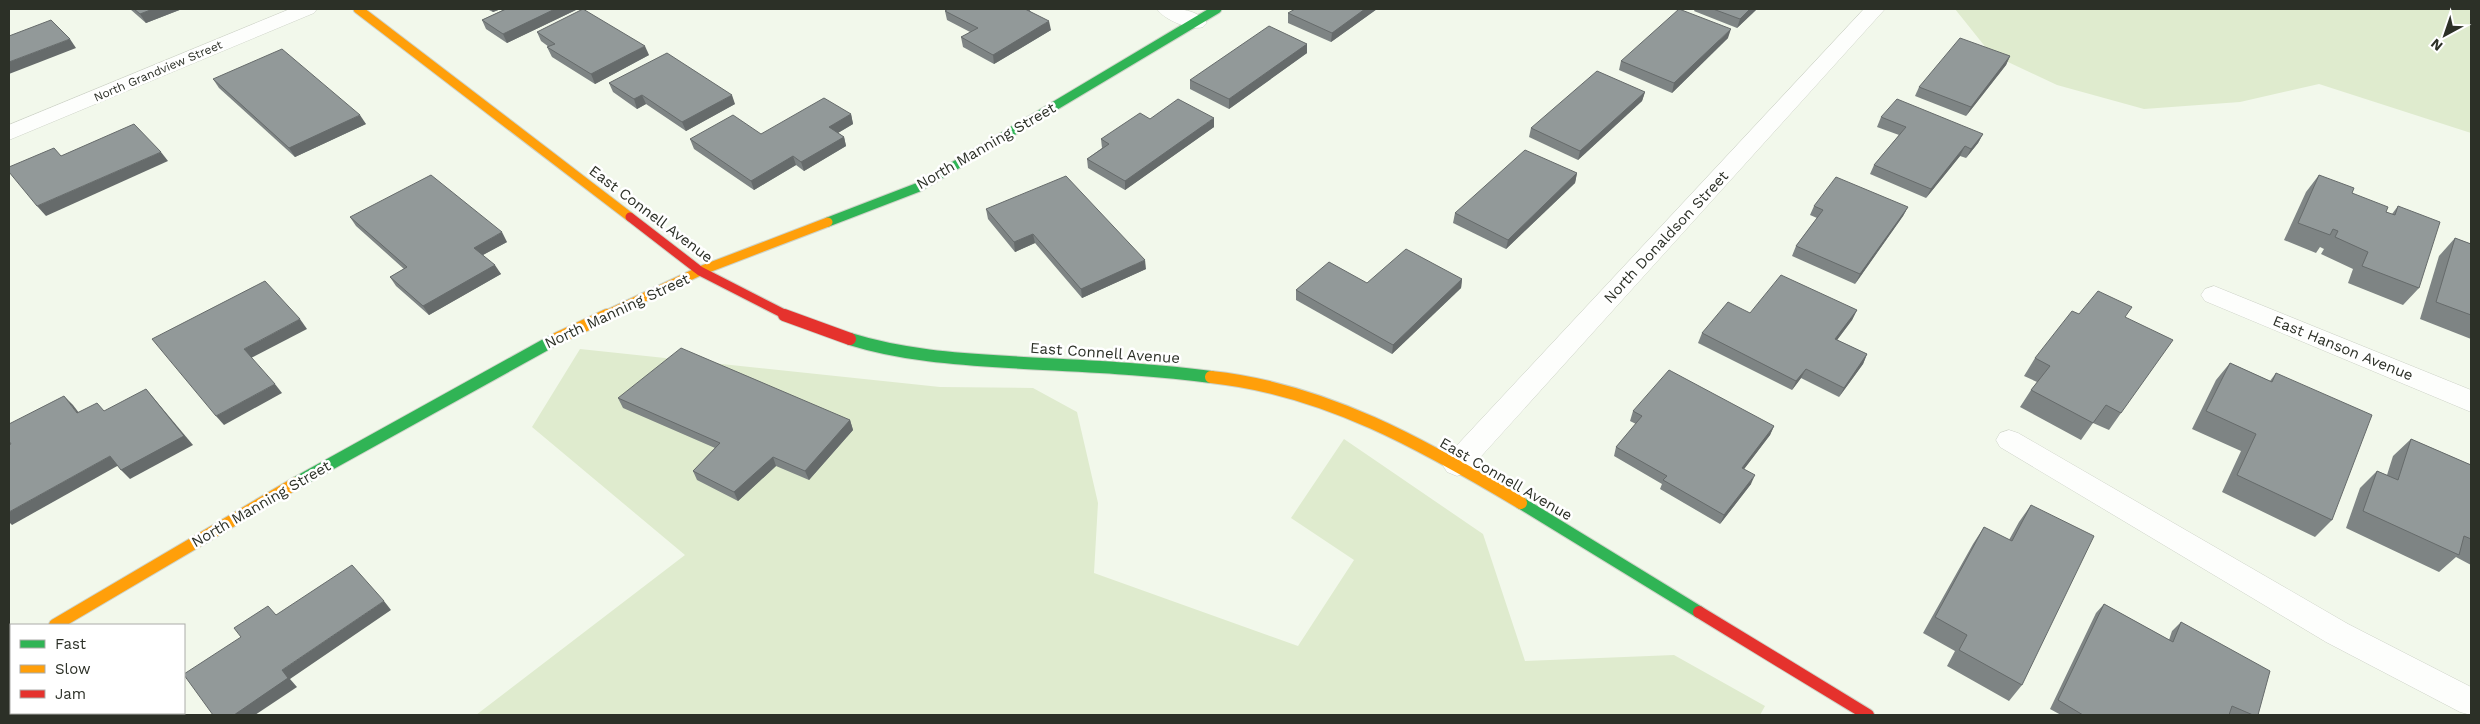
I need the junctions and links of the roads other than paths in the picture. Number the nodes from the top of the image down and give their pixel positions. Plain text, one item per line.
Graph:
1 (307, 9) edge
2 (358, 9) edge
3 (1168, 9) edge
4 (1217, 9) edge
5 (1875, 9) edge
6 (1196, 22) junction
7 (9, 132) edge
8 (700, 272) junction
9 (2214, 295) dead end
10 (2471, 400) edge
11 (2009, 440) dead end
12 (1457, 464) junction
13 (58, 624) edge
14 (2471, 702) edge
15 (1868, 715) edge

1 - 7 street, North Grandview Street
2 - 8 street, East Connell Avenue
3 - 6 street
4 - 6 street, North Manning Street
5 - 12 street, North Donaldson Street
6 - 8 street, North Manning Street
8 - 12 street, East Connell Avenue
8 - 13 street, North Manning Street
9 - 10 street, East Hanson Avenue
11 - 14 lane
12 - 15 street, East Connell Avenue

